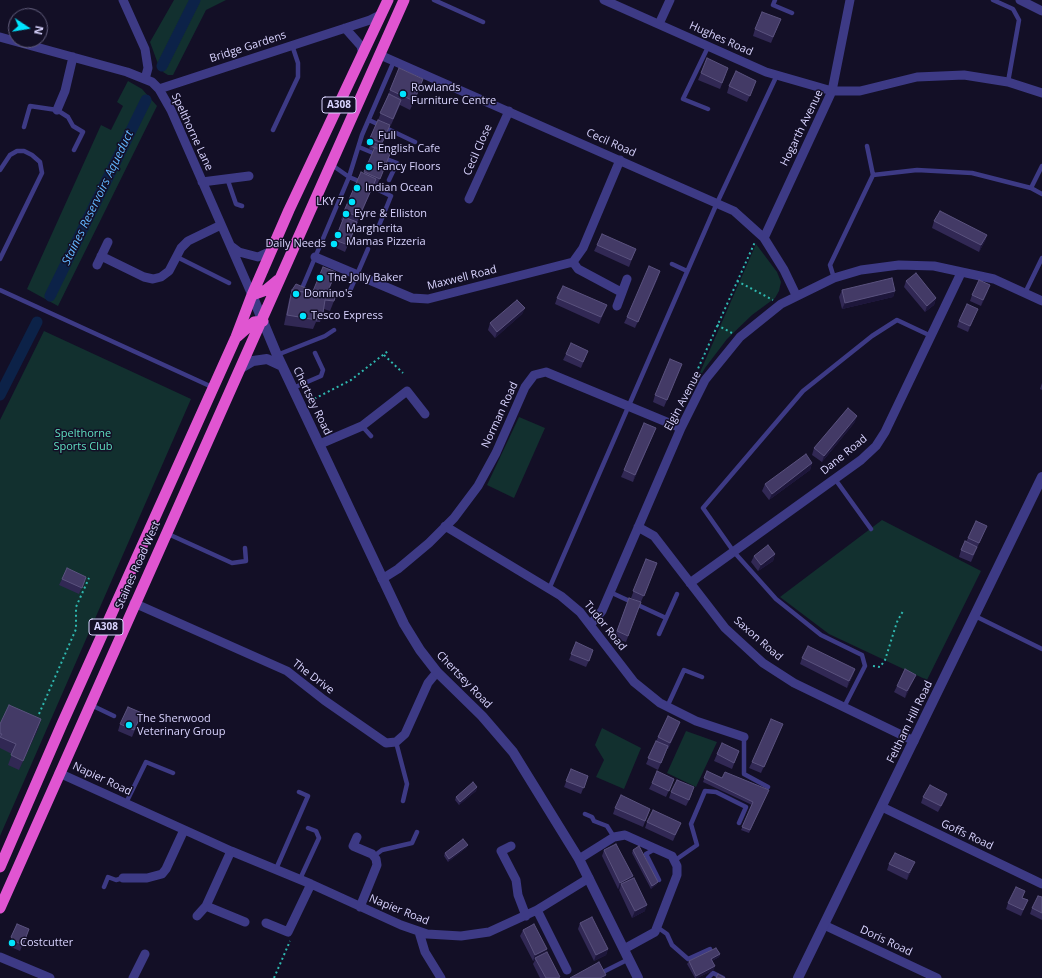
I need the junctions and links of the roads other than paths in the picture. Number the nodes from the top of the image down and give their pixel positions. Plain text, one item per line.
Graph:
1 (123, 0) edge
2 (388, 0) edge
3 (404, 0) edge
4 (434, 0) edge
5 (604, 0) edge
6 (670, 0) edge
7 (775, 0) edge
8 (850, 0) edge
9 (993, 0) edge
10 (1020, 0) edge
11 (1042, 11) edge
12 (792, 13) dead end
13 (382, 14) junction
14 (483, 22) dead end
15 (659, 24) junction
16 (344, 28) junction
17 (0, 37) edge
18 (292, 45) junction
19 (708, 47) junction
20 (363, 54) junction
21 (380, 55) junction
22 (73, 58) junction
23 (394, 61) junction
24 (777, 75) junction
25 (145, 79) junction
26 (1008, 82) junction
27 (159, 89) junction
28 (832, 91) junction
29 (1042, 93) edge
30 (708, 109) dead end
31 (57, 110) junction
32 (509, 110) junction
33 (368, 120) junction
34 (24, 127) dead end
35 (272, 130) dead end
36 (415, 142) dead end
37 (867, 146) dead end
38 (359, 147) junction
39 (74, 150) dead end
40 (620, 160) junction
41 (332, 165) junction
42 (1042, 166) edge
43 (0, 170) edge
44 (873, 175) junction
45 (249, 176) dead end
46 (349, 176) junction
47 (227, 178) junction
48 (389, 180) dead end
49 (202, 182) junction
50 (1031, 188) junction
51 (1042, 194) edge
52 (469, 199) dead end
53 (717, 203) junction
54 (242, 206) dead end
55 (221, 225) junction
56 (378, 228) dead end
57 (762, 235) junction
58 (108, 242) dead end
59 (230, 245) junction
60 (368, 249) dead end
61 (271, 251) junction
62 (101, 256) junction
63 (176, 257) junction
64 (315, 257) junction
65 (1042, 258) edge
66 (0, 259) edge
67 (573, 262) junction
68 (672, 264) dead end
69 (96, 265) dead end
70 (687, 271) junction
71 (961, 273) junction
72 (356, 274) junction
73 (834, 278) junction
74 (279, 279) junction
75 (627, 279) dead end
76 (229, 283) dead end
77 (303, 286) edge
78 (0, 290) edge
79 (621, 292) junction
80 (349, 293) dead end
81 (1025, 293) junction
82 (252, 295) junction
83 (796, 295) junction
84 (1042, 301) edge
85 (617, 306) dead end
86 (263, 321) junction
87 (334, 330) dead end
88 (932, 336) junction
89 (236, 337) junction
90 (315, 353) dead end
91 (277, 355) junction
92 (282, 366) junction
93 (241, 368) junction
94 (214, 388) junction
95 (293, 388) junction
96 (628, 406) junction
97 (426, 414) dead end
98 (362, 426) junction
99 (681, 428) junction
100 (371, 436) dead end
101 (320, 444) junction
102 (1042, 477) edge
103 (835, 479) junction
104 (446, 526) junction
105 (638, 527) junction
106 (871, 529) dead end
107 (166, 533) junction
108 (245, 548) dead end
109 (734, 552) junction
110 (382, 578) junction
111 (690, 583) junction
112 (549, 589) junction
113 (610, 592) junction
114 (677, 594) dead end
115 (134, 603) junction
116 (975, 616) junction
117 (666, 618) junction
118 (590, 625) junction
119 (659, 634) dead end
120 (1042, 649) edge
121 (437, 672) junction
122 (702, 677) dead end
123 (90, 704) junction
124 (667, 707) junction
125 (844, 707) junction
126 (114, 716) dead end
127 (744, 738) joint
128 (914, 741) junction
129 (396, 742) junction
130 (59, 773) junction
131 (173, 773) dead end
132 (768, 787) dead end
133 (299, 792) dead end
134 (403, 801) dead end
135 (126, 803) junction
136 (882, 808) junction
137 (585, 814) dead end
138 (739, 823) dead end
139 (308, 828) dead end
140 (184, 830) junction
141 (417, 832) dead end
142 (357, 837) dead end
143 (614, 837) junction
144 (511, 846) dead end
145 (655, 848) junction
146 (231, 851) junction
147 (374, 856) junction
148 (579, 859) junction
149 (674, 861) junction
150 (0, 866) edge
151 (276, 869) junction
152 (123, 878) joint
153 (589, 878) junction
154 (300, 879) junction
155 (660, 880) dead end
156 (311, 884) junction
157 (1042, 884) edge
158 (104, 888) dead end
159 (206, 906) junction
160 (360, 907) junction
161 (0, 908) edge
162 (537, 910) junction
163 (197, 916) dead end
164 (526, 916) junction
165 (245, 922) dead end
166 (266, 922) dead end
167 (824, 925) junction
168 (657, 927) junction
169 (419, 932) junction
170 (624, 949) junction
171 (710, 949) edge
172 (145, 954) dead end
173 (0, 957) edge
174 (629, 959) junction
175 (567, 972) dead end
176 (603, 972) edge
177 (50, 978) edge
178 (133, 978) edge
179 (441, 978) edge
180 (638, 978) edge
181 (708, 978) edge
182 (723, 978) edge
183 (798, 978) edge
184 (937, 978) edge

1 - 25 street
2 - 13 highway, A308
3 - 21 highway, A308
4 - 14 lane
5 - 15 street, Hughes Road
6 - 15 street
7 - 12 lane
8 - 28 street
9 - 26 lane
10 - 11 street
13 - 16 street, Bridge Gardens
13 - 20 highway, A308
15 - 19 street, Hughes Road
16 - 18 street, Bridge Gardens
16 - 20 street
17 - 22 street, Spelthorne Lane
18 - 27 street, Bridge Gardens
18 - 35 lane
19 - 24 street, Hughes Road
19 - 30 lane
20 - 61 highway, A308
21 - 23 street, Cecil Road
21 - 41 highway, A308
22 - 25 street, Spelthorne Lane
22 - 31 street
23 - 32 street, Cecil Road
23 - 33 lane
24 - 28 street, Hughes Road
24 - 53 lane
25 - 27 street, Spelthorne Lane
26 - 28 street, Hogarth Avenue
26 - 29 street, Hogarth Avenue
27 - 49 street, Spelthorne Lane
28 - 57 street, Hogarth Avenue
31 - 34 lane
31 - 39 lane
32 - 40 street, Cecil Road
32 - 52 street, Cecil Close
33 - 36 lane
33 - 38 lane
37 - 44 lane
38 - 46 lane
38 - 48 lane
40 - 53 street, Cecil Road
40 - 67 street
41 - 46 lane
41 - 74 highway, A308
42 - 50 lane
43 - 66 lane
44 - 50 lane
44 - 73 lane
45 - 47 street
46 - 56 lane
46 - 64 lane
47 - 49 street
47 - 54 lane
49 - 55 street, Spelthorne Lane
50 - 51 lane
53 - 57 street, Cecil Road
53 - 70 lane
55 - 59 street, Spelthorne Lane
55 - 63 street
57 - 83 street, Cecil Road
58 - 62 street
59 - 61 street
59 - 82 street, Spelthorne Lane
60 - 72 lane
61 - 82 highway, A308
62 - 63 street
62 - 69 street
63 - 76 lane
64 - 72 street, Maxwell Road
64 - 77 lane
65 - 81 lane
67 - 72 street, Maxwell Road
67 - 79 street
68 - 70 lane
70 - 96 lane
71 - 73 street, Elgin Avenue
71 - 81 street, Elgin Avenue
71 - 88 street, Dane Road
72 - 80 lane
73 - 83 street, Elgin Avenue
74 - 82 highway
74 - 86 highway, A308
75 - 79 street
78 - 94 lane
79 - 85 street
81 - 84 street, Elgin Avenue
82 - 86 street, Chertsey Road
82 - 89 highway, A308
83 - 99 street, Elgin Avenue
86 - 89 highway
86 - 91 street, Chertsey Road
86 - 93 highway, Staines Road West / A308
87 - 91 lane
88 - 103 street, Dane Road
88 - 109 lane
89 - 94 highway, A308
90 - 95 lane
91 - 92 street, Chertsey Road
92 - 93 street, Chertsey Road
92 - 95 street, Chertsey Road
93 - 107 highway, Staines Road West / A308
94 - 150 highway, A308
95 - 101 street, Chertsey Road
96 - 99 street, Norman Road
96 - 104 street, Norman Road
96 - 112 lane
97 - 98 street
98 - 100 lane
98 - 101 street
99 - 105 street, Elgin Avenue
101 - 110 street, Chertsey Road
102 - 116 street, Feltham Hill Road
103 - 106 lane
103 - 109 street, Dane Road
104 - 110 street, Norman Road
104 - 112 street, Tudor Road
105 - 111 street, Saxon Road
105 - 113 street, Elgin Avenue
107 - 108 lane
107 - 115 highway, Staines Road West / A308
109 - 111 street, Dane Road
109 - 125 lane
110 - 121 street, Chertsey Road
111 - 125 street, Saxon Road
112 - 118 street, Tudor Road
113 - 117 lane
113 - 118 street, Elgin Avenue
114 - 117 lane
115 - 123 highway, Staines Road West / A308
115 - 129 street, The Drive
116 - 120 lane
116 - 128 street, Feltham Hill Road
117 - 119 lane
118 - 124 street, Tudor Road
121 - 129 street
121 - 148 street, Chertsey Road
122 - 124 lane
123 - 126 lane
123 - 130 highway, Staines Road West / A308
124 - 127 street, Tudor Road
125 - 128 street, Saxon Road
127 - 132 lane
128 - 136 street, Feltham Hill Road
129 - 134 lane
130 - 135 street, Napier Road
130 - 161 highway, Staines Road West / A308
131 - 135 lane
133 - 151 lane
135 - 140 street, Napier Road
136 - 157 street, Goffs Road
136 - 167 street, Feltham Hill Road
137 - 143 lane
138 - 149 lane
139 - 154 lane
140 - 146 street, Napier Road
140 - 152 street
141 - 147 lane
142 - 147 street
143 - 145 street
143 - 148 street
144 - 164 street
145 - 149 street
145 - 155 lane
146 - 151 street, Napier Road
146 - 159 street
147 - 160 street
148 - 153 street, Chertsey Road
149 - 168 street
151 - 154 street, Napier Road
152 - 158 lane
153 - 162 street, Napier Road
153 - 170 street, Chertsey Road
154 - 156 street, Napier Road
156 - 160 street, Napier Road
156 - 166 street
159 - 163 street
159 - 165 street
160 - 169 street, Napier Road
162 - 164 street, Napier Road
162 - 175 street
164 - 169 street, Napier Road
167 - 183 street, Feltham Hill Road
167 - 184 street, Doris Road
168 - 170 street
168 - 171 lane
169 - 179 street
170 - 174 street, Chertsey Road
172 - 178 street
173 - 177 street
174 - 176 lane
174 - 180 street, Chertsey Road
181 - 182 lane

